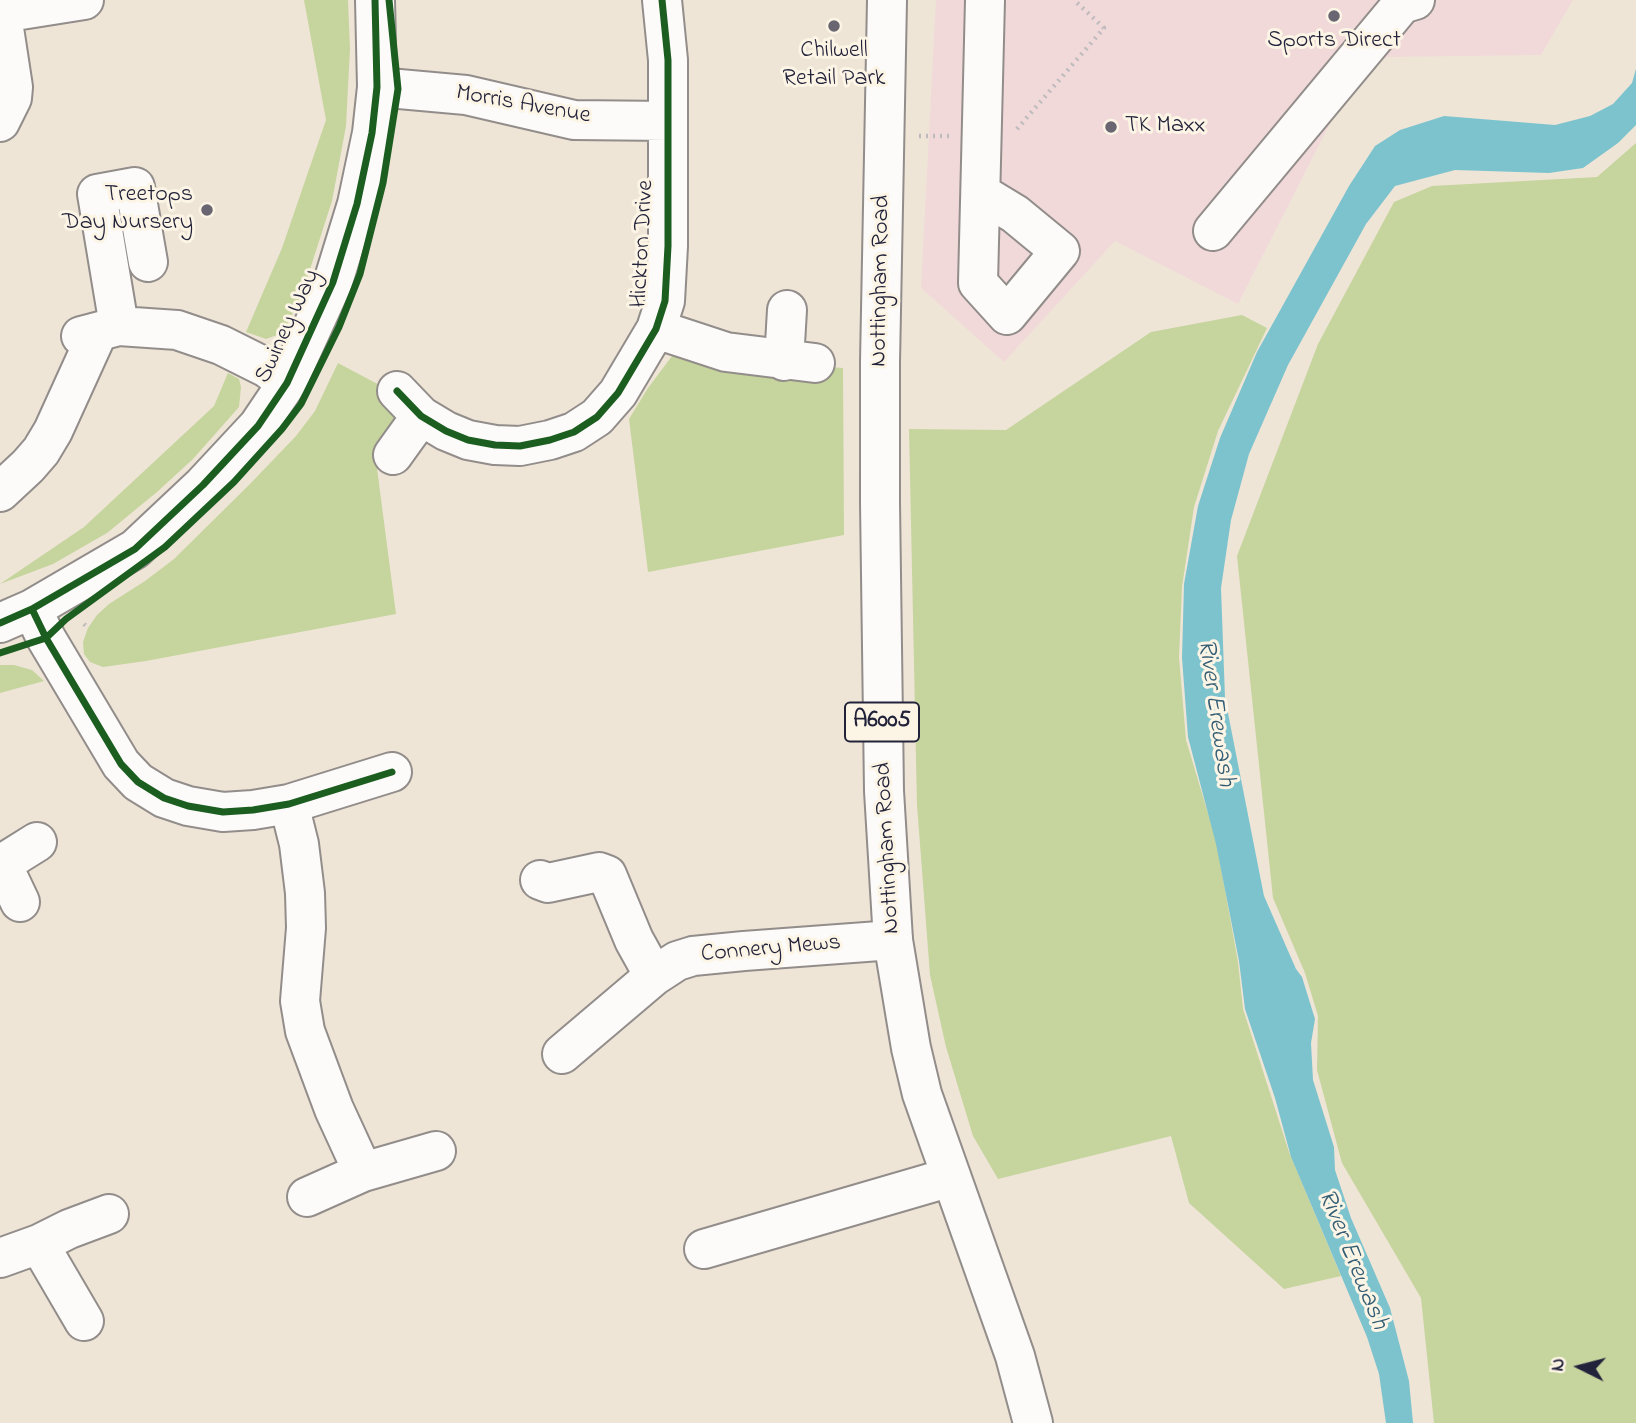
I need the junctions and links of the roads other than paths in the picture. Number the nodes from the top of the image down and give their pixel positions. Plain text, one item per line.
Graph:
1 (85, 0) edge
2 (375, 0) edge
3 (662, 0) edge
4 (887, 0) edge
5 (985, 0) edge
6 (1415, 0) edge
7 (1, 8) edge
8 (377, 87) junction
9 (668, 121) junction
10 (0, 122) edge
11 (982, 194) dead end
12 (1213, 231) dead end
13 (148, 262) dead end
14 (787, 310) dead end
15 (656, 329) junction
16 (99, 331) junction
17 (288, 383) junction
18 (393, 455) dead end
19 (0, 492) edge
20 (16, 616) edge
21 (392, 772) dead end
22 (289, 804) junction
23 (37, 842) dead end
24 (1, 865) edge
25 (540, 880) dead end
26 (20, 902) dead end
27 (893, 940) junction
28 (654, 976) junction
29 (562, 1054) dead end
30 (436, 1151) dead end
31 (363, 1172) junction
32 (951, 1177) junction
33 (307, 1197) dead end
34 (109, 1214) dead end
35 (39, 1244) junction
36 (704, 1250) dead end
37 (0, 1258) edge
38 (83, 1321) dead end
39 (1033, 1423) edge

1 - 7 street
2 - 8 street, Swiney Way
3 - 9 street, Hickton Drive
4 - 27 street, Nottingham Road / A6005
5 - 11 street
6 - 12 street
7 - 10 street
8 - 9 street, Morris Avenue
8 - 17 street, Swiney Way
9 - 15 street, Hickton Drive
13 - 16 street
14 - 15 street, Hickton Drive
15 - 18 street, Hickton Drive
16 - 17 street
16 - 19 street
17 - 20 street, Swiney Way
20 - 22 street
21 - 22 street
22 - 31 street
23 - 24 street
24 - 26 street
25 - 28 street
27 - 28 street, Connery Mews
27 - 32 street, Nottingham Road / A6005
28 - 29 street, Connery Mews
30 - 31 street
31 - 33 street
32 - 36 street
32 - 39 street, Nottingham Road / A6005
34 - 35 street
35 - 37 street
35 - 38 street

